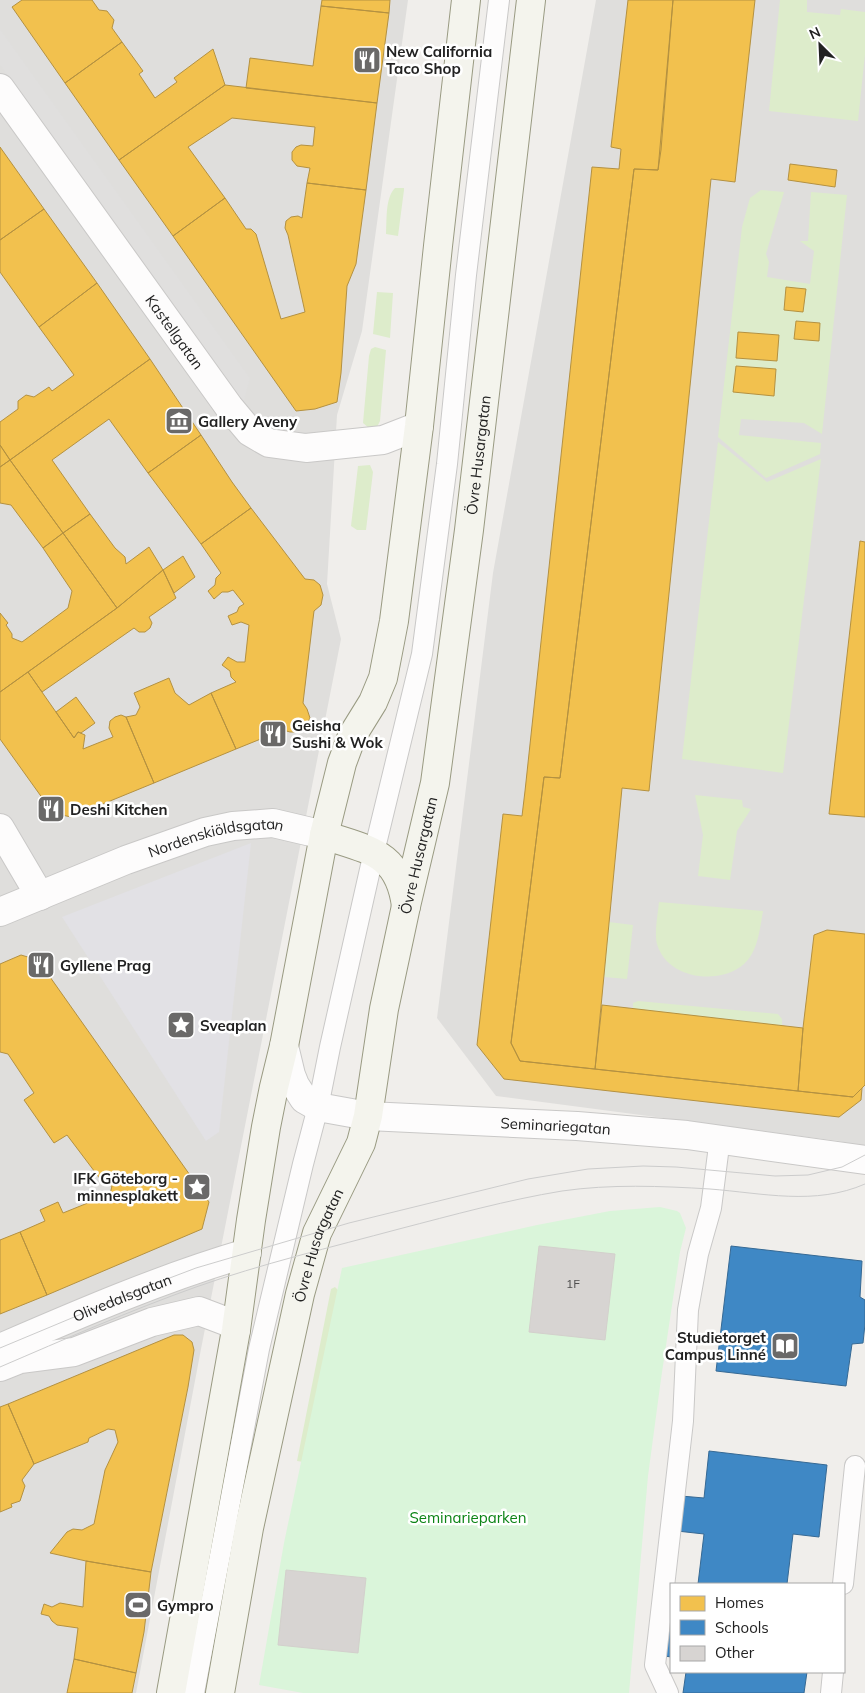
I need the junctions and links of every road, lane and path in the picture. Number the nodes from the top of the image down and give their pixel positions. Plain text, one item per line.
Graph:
1 (466, 0) edge
2 (499, 0) edge
3 (531, 0) edge
4 (0, 88) edge
5 (419, 426) junction
6 (0, 828) edge
7 (324, 835) junction
8 (374, 852) junction
9 (40, 896) junction
10 (406, 906) junction
11 (0, 912) edge
12 (284, 1046) junction
13 (318, 1107) junction
14 (368, 1116) junction
15 (720, 1138) junction
16 (865, 1160) edge
17 (247, 1253) junction
18 (236, 1330) junction
19 (0, 1348) edge
20 (0, 1367) edge
21 (855, 1466) dead end
22 (843, 1583) edge
23 (833, 1673) edge
24 (170, 1693) edge
25 (194, 1693) edge
26 (220, 1693) edge
27 (668, 1693) edge
28 (831, 1693) edge

1 - 5 main road
2 - 8 lane
3 - 10 main road, Övre Husargatan
4 - 5 street, Kastellgatan
5 - 7 main road
6 - 9 street
7 - 8 main road, Nordenskiöldsgatan
7 - 9 street, Nordenskiöldsgatan
7 - 12 main road
8 - 10 main road, Nordenskiöldsgatan
8 - 13 lane
9 - 11 street, Nordenskiöldsgatan
10 - 14 main road, Övre Husargatan
12 - 13 street, Seminariegatan
12 - 17 main road
13 - 14 street, Seminariegatan
13 - 25 lane
14 - 15 street, Seminariegatan
14 - 26 main road, Övre Husargatan
15 - 16 street, Seminariegatan
15 - 27 lane
17 - 18 main road
17 - 19 street, Olivedalsgatan
18 - 20 street
18 - 24 main road
21 - 22 lane
23 - 28 lane

